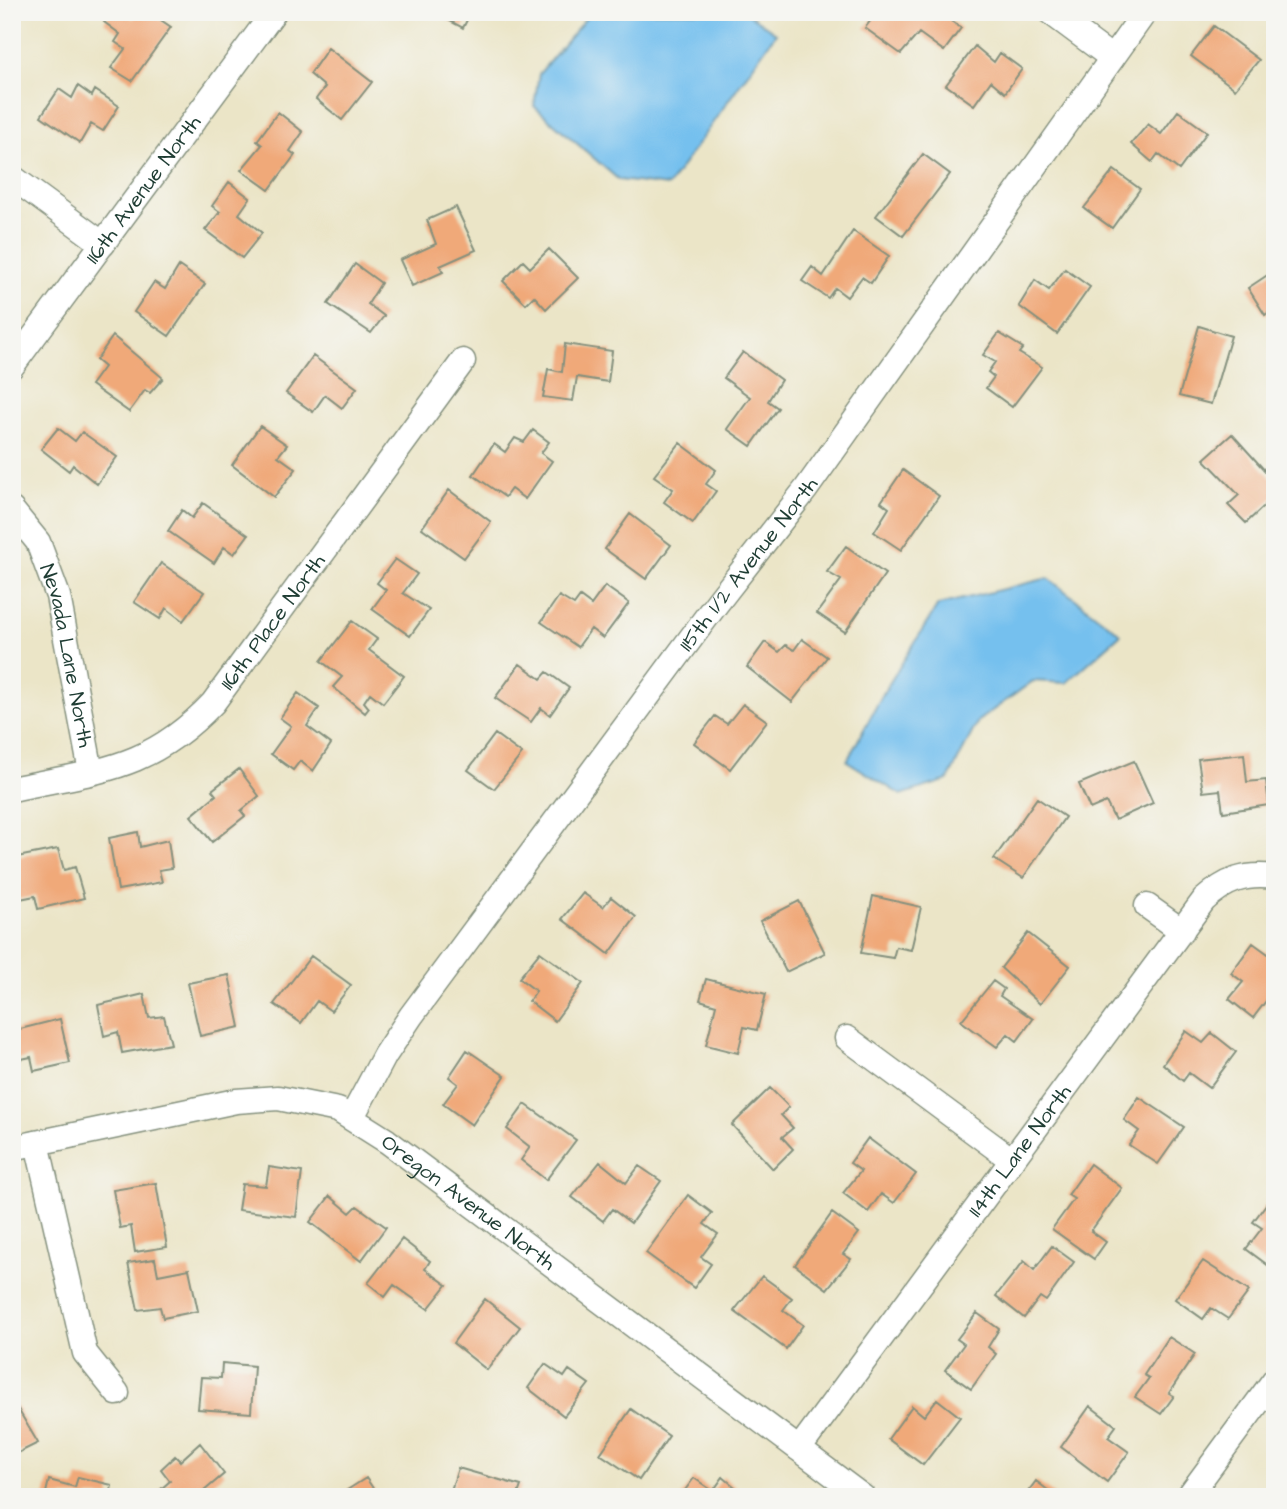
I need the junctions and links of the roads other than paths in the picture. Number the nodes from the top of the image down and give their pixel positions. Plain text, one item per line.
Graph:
1 (274, 12) edge
2 (1050, 12) edge
3 (1145, 12) edge
4 (1112, 58) junction
5 (12, 177) edge
6 (103, 243) junction
7 (463, 360) dead end
8 (12, 366) edge
9 (12, 510) edge
10 (91, 772) junction
11 (12, 789) edge
12 (1266, 876) edge
13 (1147, 906) dead end
14 (1182, 931) junction
15 (847, 1038) dead end
16 (352, 1117) junction
17 (37, 1143) junction
18 (12, 1148) edge
19 (1012, 1160) junction
20 (1275, 1379) edge
21 (117, 1393) dead end
22 (799, 1449) junction
23 (863, 1497) edge
24 (1188, 1497) edge

1 - 6 street, 116th Avenue North
2 - 4 street
3 - 4 street, 115th 1/2 Avenue North
4 - 16 street, 115th 1/2 Avenue North
5 - 6 street
6 - 8 street, 116th Avenue North
7 - 10 street, 116th Place North
9 - 10 street, Nevada Lane North
10 - 11 street, 116th Place North
12 - 14 street, 114th Lane North
13 - 14 street
14 - 19 street, 114th Lane North
15 - 19 street
16 - 17 street, Oregon Avenue North
16 - 22 street, Oregon Avenue North
17 - 18 street, Oregon Avenue North
17 - 21 street
19 - 22 street, 114th Lane North
20 - 24 street
22 - 23 street, Oregon Avenue North

